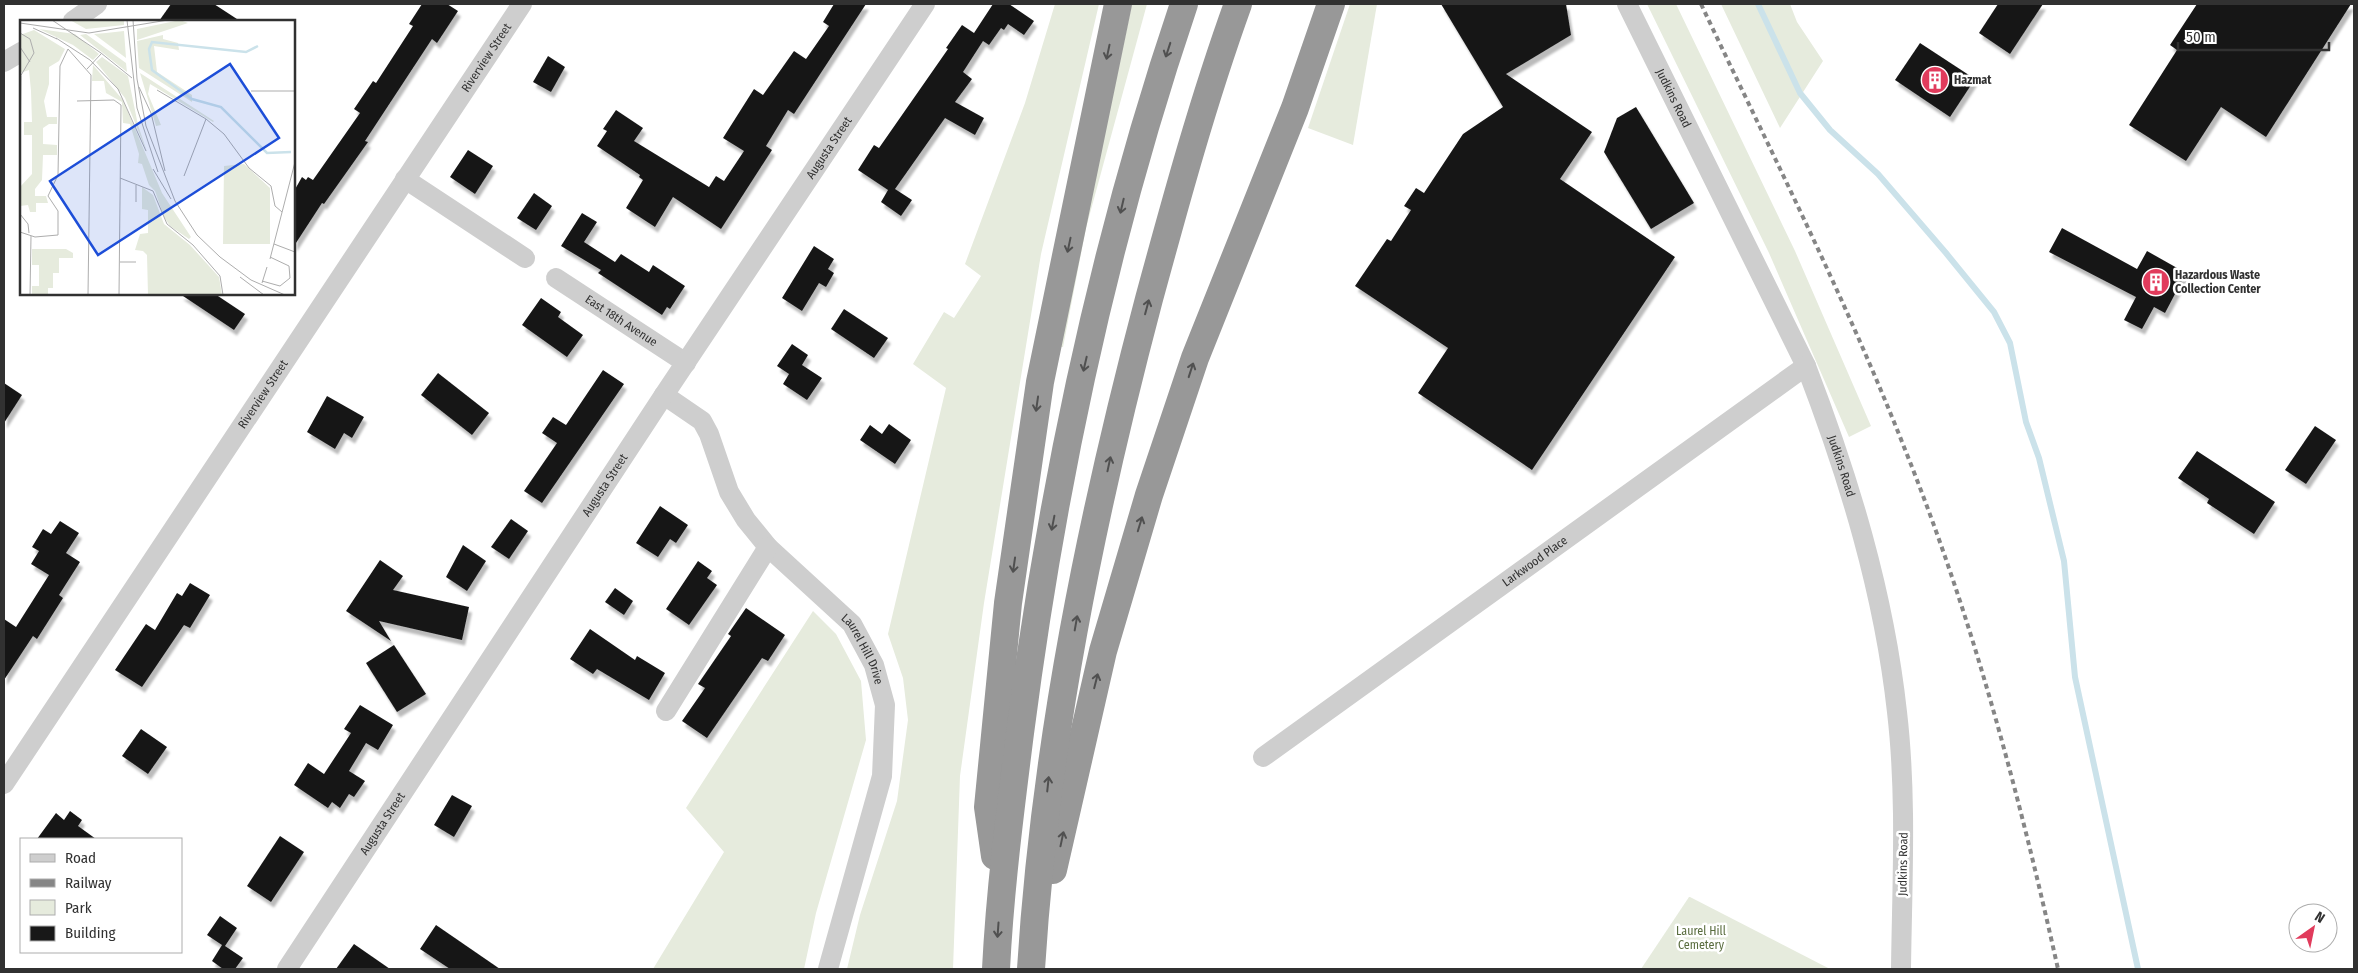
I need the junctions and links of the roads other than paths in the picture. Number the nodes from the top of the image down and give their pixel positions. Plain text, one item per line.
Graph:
1 (97, 4) edge
2 (522, 4) edge
3 (925, 4) edge
4 (1118, 4) edge
5 (1184, 4) edge
6 (1238, 4) edge
7 (1331, 4) edge
8 (1627, 4) edge
9 (74, 20) edge
10 (20, 53) edge
11 (4, 62) edge
12 (405, 179) junction
13 (524, 258) dead end
14 (556, 278) dead end
15 (686, 363) junction
16 (1806, 366) junction
17 (664, 395) junction
18 (768, 547) junction
19 (666, 710) dead end
20 (1263, 757) dead end
21 (4, 784) edge
22 (1000, 890) junction
23 (1033, 936) junction
24 (287, 969) edge
25 (828, 969) edge
26 (996, 969) edge
27 (1031, 969) edge
28 (1901, 969) edge

1 - 9 street
2 - 12 street, Riverview Street
3 - 15 street, Augusta Street
4 -> 22 highway
5 -> 22 highway
23 -> 6 highway
23 -> 7 highway
8 - 16 street, Judkins Road
10 - 11 street
12 - 13 street
12 - 21 street, Riverview Street
14 - 15 street, East 18th Avenue
15 - 17 street, Augusta Street
16 - 20 street, Larkwood Place
16 - 28 street, Judkins Road
17 - 18 street, Laurel Hill Drive
17 - 24 street, Augusta Street
18 - 19 street
18 - 25 street, Laurel Hill Drive
22 -> 26 highway
23 - 27 highway

